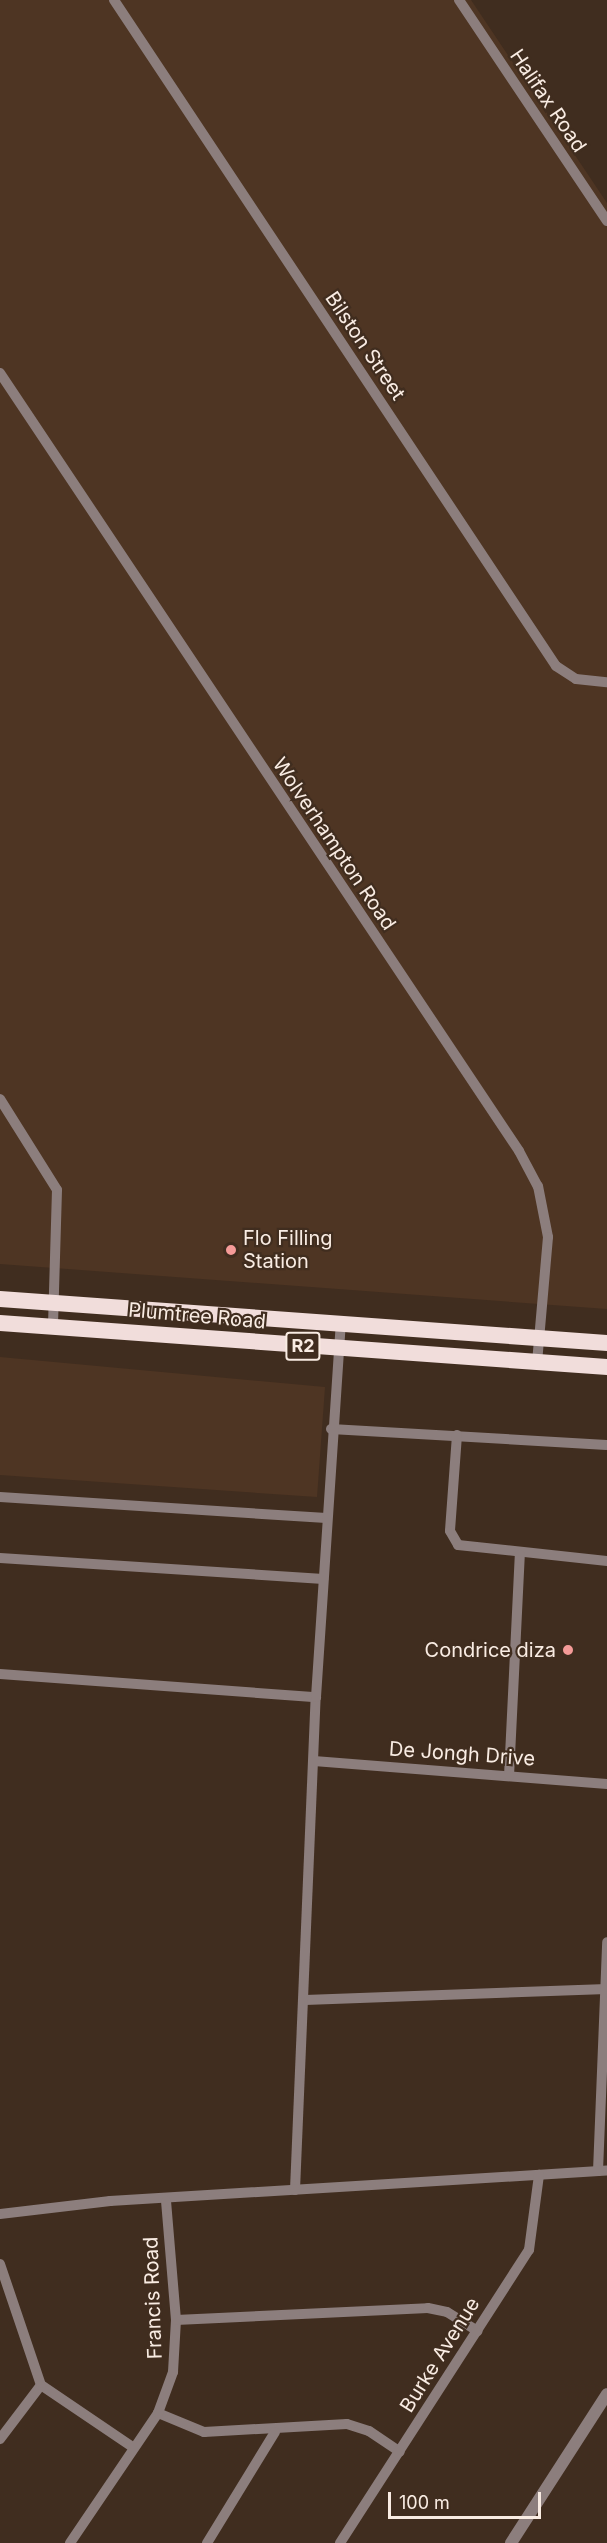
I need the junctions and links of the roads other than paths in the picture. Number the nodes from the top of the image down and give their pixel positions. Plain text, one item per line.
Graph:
1 (114, 0) edge
2 (459, 0) edge
3 (607, 221) edge
4 (0, 373) edge
5 (607, 682) edge
6 (0, 1099) edge
7 (0, 1299) edge
8 (55, 1302) junction
9 (0, 1323) edge
10 (53, 1325) junction
11 (341, 1325) junction
12 (538, 1339) junction
13 (607, 1343) edge
14 (339, 1349) junction
15 (537, 1363) junction
16 (607, 1367) edge
17 (332, 1429) junction
18 (457, 1435) junction
19 (607, 1445) edge
20 (0, 1497) edge
21 (326, 1518) junction
22 (520, 1555) junction
23 (0, 1558) edge
24 (607, 1562) edge
25 (322, 1579) junction
26 (0, 1674) edge
27 (316, 1697) junction
28 (314, 1761) junction
29 (509, 1776) junction
30 (607, 1784) edge
31 (607, 1942) edge
32 (605, 1989) edge
33 (305, 2000) junction
34 (603, 2171) edge
35 (539, 2175) junction
36 (295, 2190) junction
37 (166, 2201) junction
38 (0, 2214) edge
39 (0, 2264) edge
40 (176, 2320) junction
41 (477, 2331) junction
42 (41, 2385) junction
43 (607, 2394) edge
44 (158, 2413) junction
45 (275, 2432) junction
46 (0, 2439) edge
47 (131, 2446) junction
48 (399, 2452) junction
49 (70, 2543) edge
50 (207, 2543) edge
51 (340, 2543) edge
52 (511, 2543) edge

1 - 5 street, Bilston Street
2 - 3 street, Halifax Road
4 - 12 street, Wolverhampton Road
6 - 8 street
7 - 8 highway, Plumtree Road / R2
8 - 10 street
8 - 11 highway, Plumtree Road / R2
9 - 10 highway, Plumtree Road / R2
10 - 14 highway, Plumtree Road / R2
11 - 12 highway, Plumtree Road / R2
11 - 14 street
12 - 13 highway, Plumtree Road / R2
12 - 15 street, Wolverhampton Road
14 - 15 highway, Plumtree Road / R2
14 - 17 street
15 - 16 highway, Plumtree Road / R2
17 - 18 street
17 - 21 street
18 - 19 street
18 - 22 street
20 - 21 street
21 - 25 street
22 - 24 street
22 - 29 street
23 - 25 street
25 - 27 street
26 - 27 street
27 - 28 street
28 - 29 street, De Jongh Drive
28 - 33 street
29 - 30 street, De Jongh Drive
31 - 32 street
32 - 33 street
32 - 34 street
33 - 36 street
34 - 35 street
35 - 36 street
35 - 41 street, Burke Avenue
36 - 37 street
37 - 38 street
37 - 40 street, Francis Road
39 - 42 street
40 - 41 street
40 - 44 street, Francis Road
41 - 48 street, Burke Avenue
42 - 46 street
42 - 47 street
43 - 52 street
44 - 45 street
44 - 47 street, Francis Road
45 - 48 street
45 - 50 street
47 - 49 street, Francis Road
48 - 51 street, Burke Avenue

